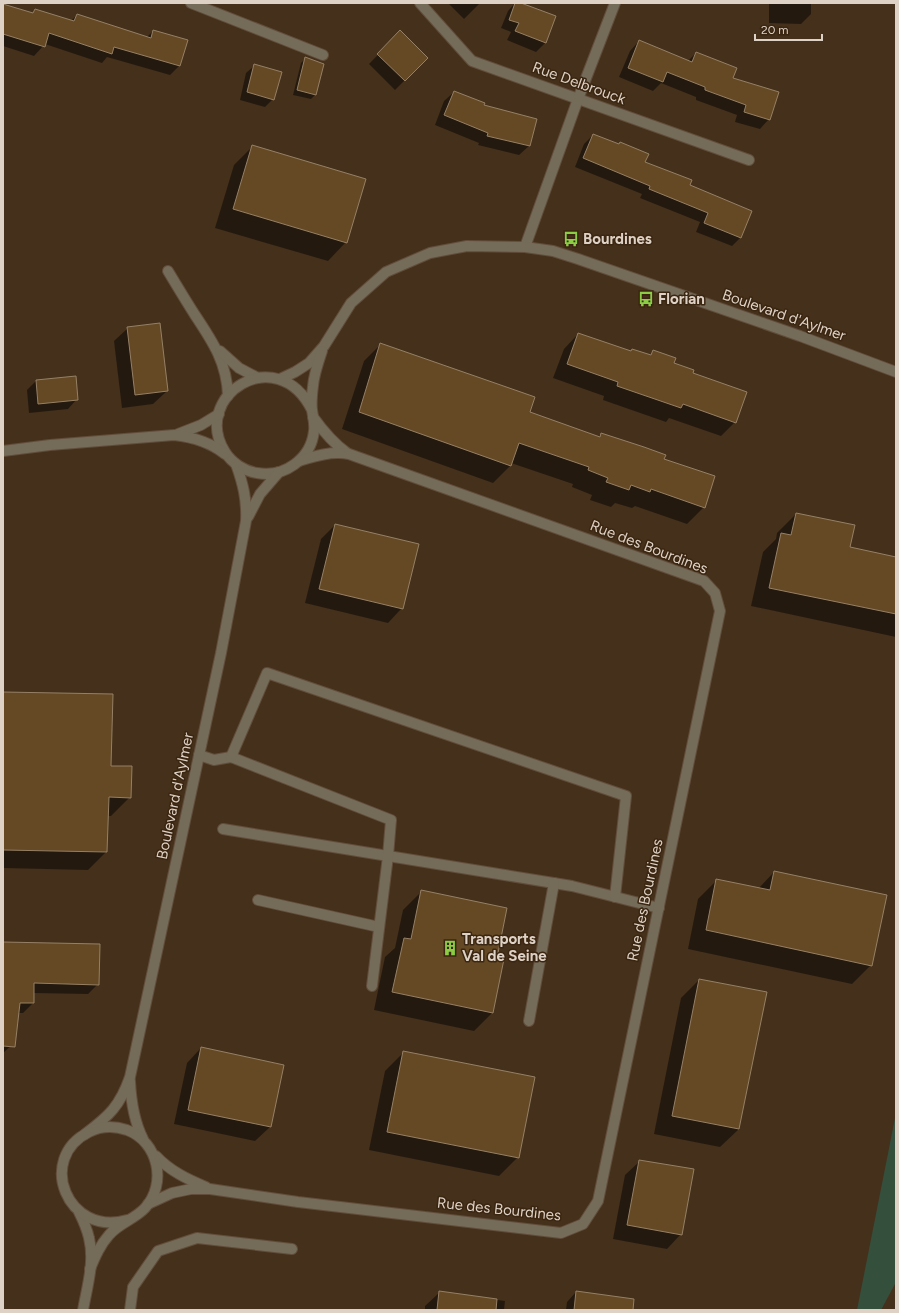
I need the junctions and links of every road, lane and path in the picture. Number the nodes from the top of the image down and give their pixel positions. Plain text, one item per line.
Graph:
1 (191, 3) edge
2 (420, 3) edge
3 (615, 3) edge
4 (323, 55) dead end
5 (578, 99) junction
6 (749, 160) dead end
7 (525, 247) junction
8 (168, 271) dead end
9 (215, 346) junction
10 (324, 346) junction
11 (896, 372) edge
12 (258, 378) junction
13 (280, 379) junction
14 (228, 396) junction
15 (313, 413) junction
16 (219, 414) junction
17 (174, 435) junction
18 (3, 450) edge
19 (349, 454) junction
20 (228, 456) junction
21 (299, 461) junction
22 (236, 464) junction
23 (279, 472) junction
24 (246, 521) junction
25 (199, 755) junction
26 (231, 757) junction
27 (223, 829) dead end
28 (388, 856) junction
29 (554, 883) junction
30 (615, 897) junction
31 (258, 900) dead end
32 (659, 908) junction
33 (379, 927) junction
34 (372, 986) dead end
35 (529, 1021) dead end
36 (130, 1077) junction
37 (85, 1134) junction
38 (144, 1141) junction
39 (154, 1154) junction
40 (210, 1189) junction
41 (148, 1204) junction
42 (79, 1212) junction
43 (127, 1220) junction
44 (292, 1249) dead end
45 (90, 1269) junction
46 (82, 1310) edge
47 (130, 1310) edge

1 - 4 street
2 - 5 street, Rue Delbrouck
3 - 5 street
5 - 6 street, Rue Delbrouck
5 - 7 street
7 - 10 street, Boulevard d'Aylmer
7 - 11 street, Boulevard d'Aylmer
8 - 9 street
9 - 12 street
9 - 14 street
10 - 13 street, Boulevard d'Aylmer
10 - 15 street, Boulevard d'Aylmer
12 - 13 street
12 - 14 street
13 - 15 street
14 - 16 street
15 - 19 street, Rue des Bourdines
15 - 21 street
16 - 17 street
16 - 20 street
17 - 18 street
17 - 20 street
19 - 21 street, Rue des Bourdines
19 - 32 street, Rue des Bourdines
20 - 22 street
21 - 23 street
22 - 23 street
22 - 24 street, Boulevard d'Aylmer
23 - 24 street, Boulevard d'Aylmer
24 - 25 street, Boulevard d'Aylmer
25 - 26 street
25 - 36 street, Boulevard d'Aylmer
26 - 28 street
26 - 30 street
27 - 28 street
28 - 29 street
28 - 33 street
29 - 30 street
29 - 35 street
30 - 32 street
31 - 33 street
32 - 40 street, Rue des Bourdines
33 - 34 street
36 - 37 street, Boulevard d'Aylmer
36 - 38 street, Boulevard d'Aylmer
37 - 38 street
37 - 42 street
38 - 39 street
39 - 40 street, Rue des Bourdines
39 - 41 street
40 - 41 street, Rue des Bourdines
41 - 43 street
42 - 43 street
42 - 45 street
43 - 45 street
44 - 47 street
45 - 46 street

